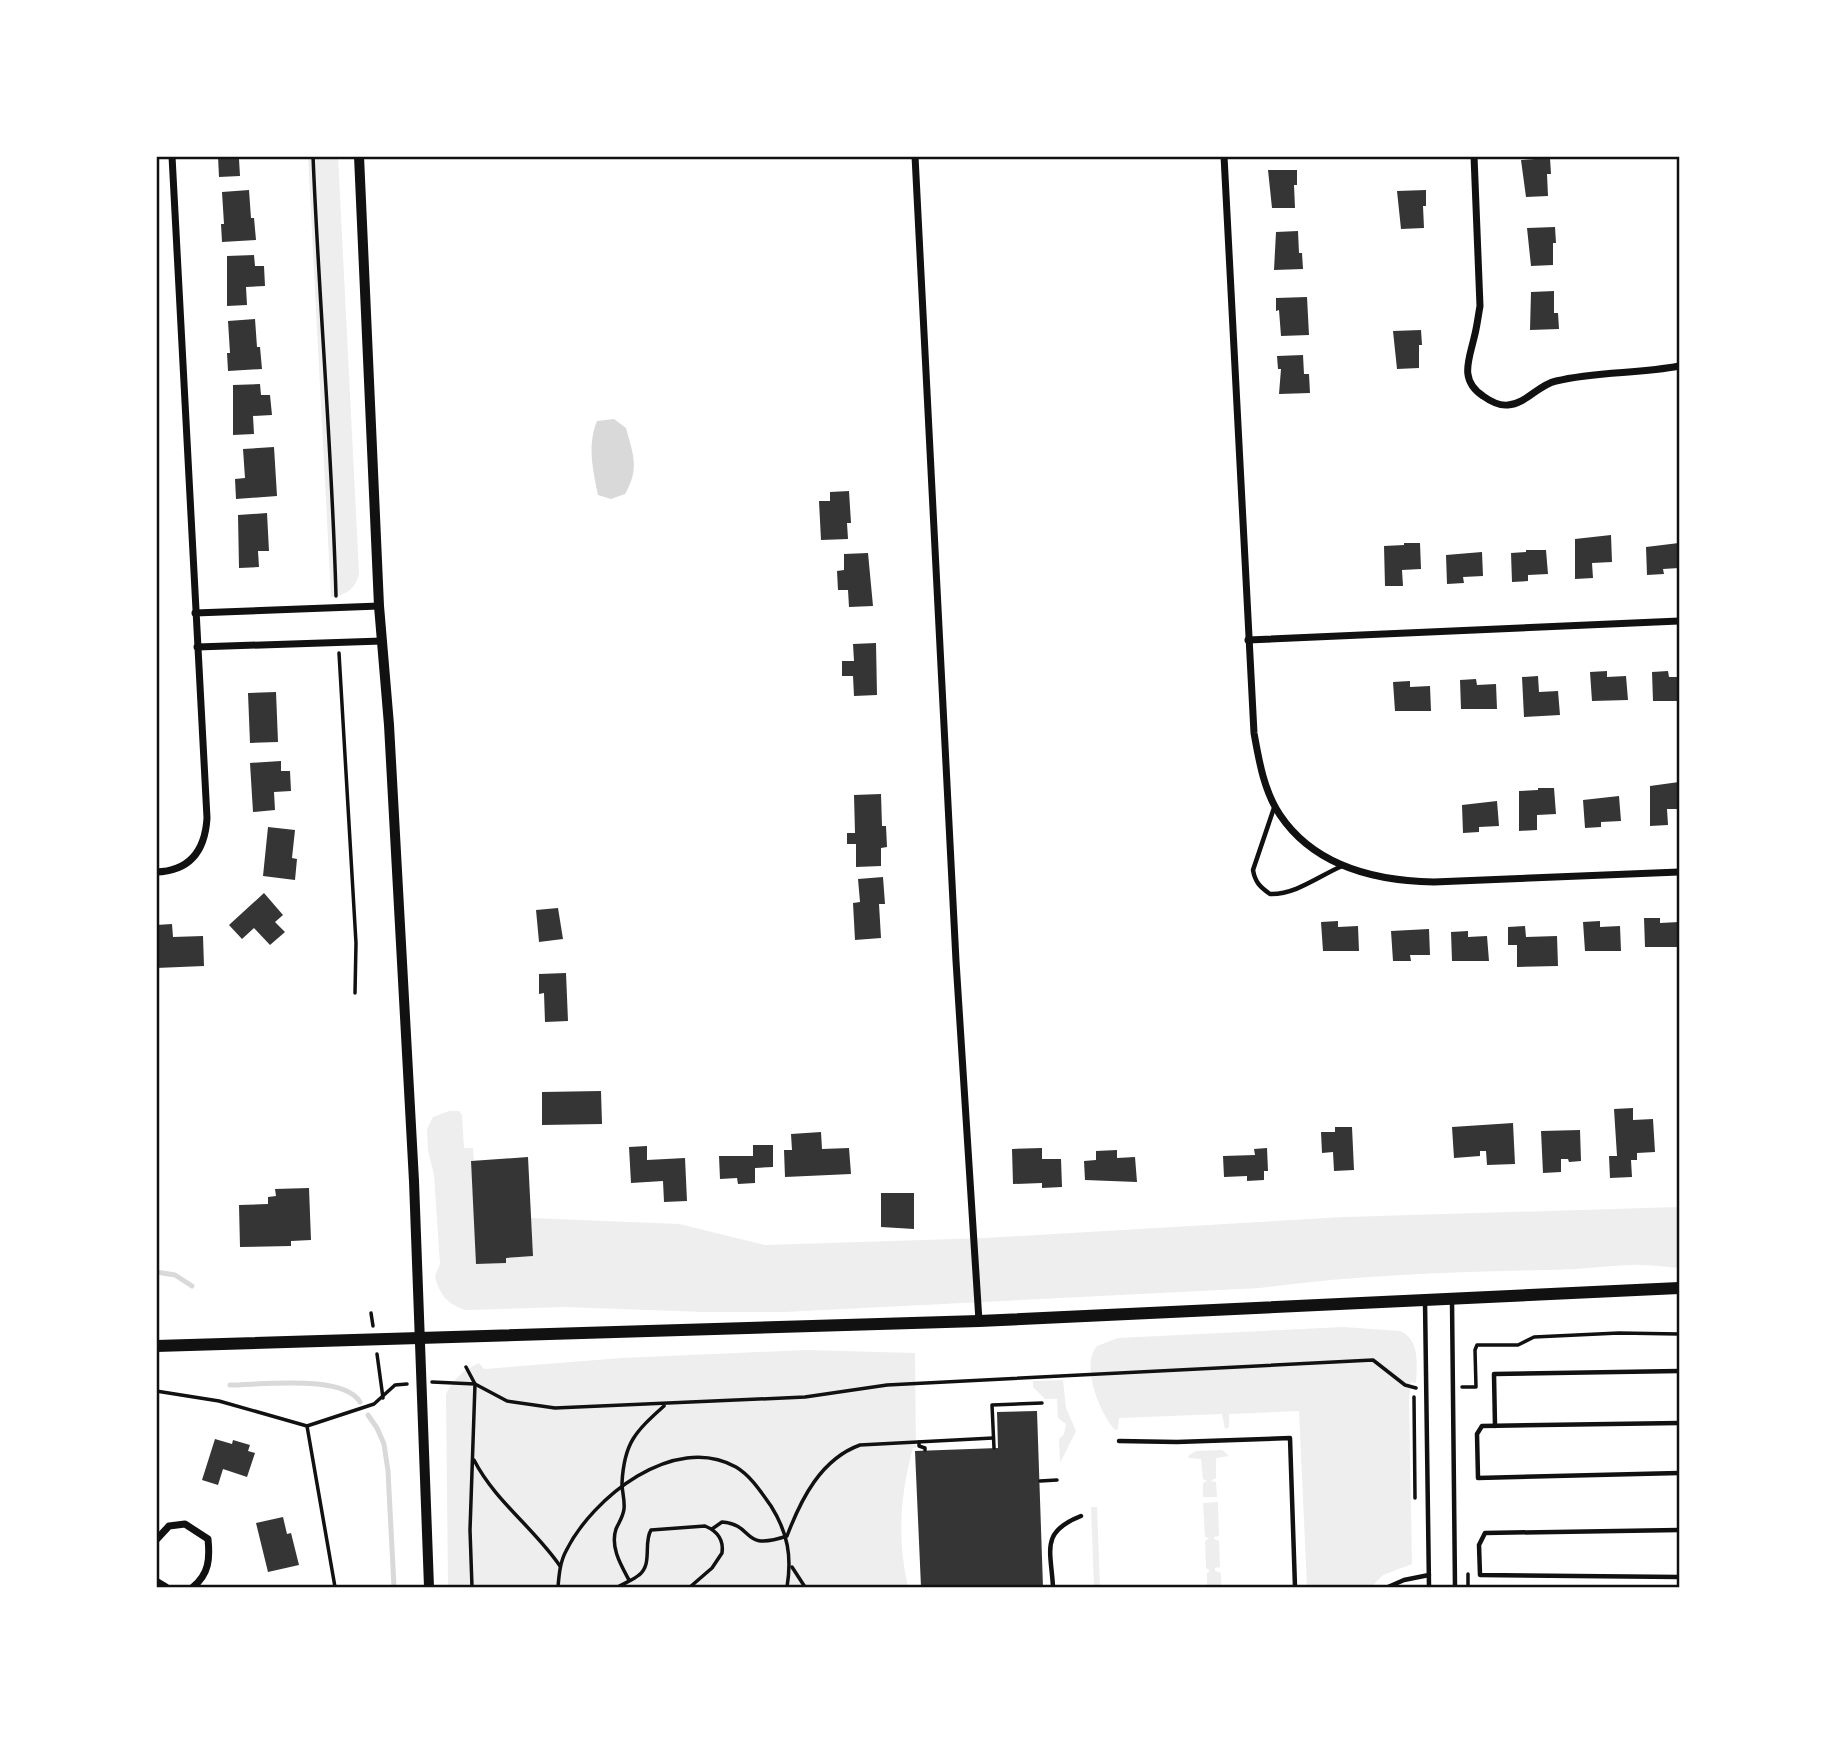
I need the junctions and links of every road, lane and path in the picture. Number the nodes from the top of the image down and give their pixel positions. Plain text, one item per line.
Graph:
1 (172, 156) edge
2 (313, 156) edge
3 (359, 156) edge
4 (915, 156) edge
5 (1224, 156) edge
6 (1474, 156) edge
7 (1679, 366) edge
8 (336, 596) dead end
9 (379, 606) junction
10 (195, 613) junction
11 (1679, 621) edge
12 (1248, 640) junction
13 (382, 641) junction
14 (197, 648) junction
15 (340, 657) dead end
16 (1275, 805) junction
17 (1342, 866) junction
18 (156, 872) edge
19 (1679, 872) edge
20 (355, 993) dead end
21 (1679, 1287) edge
22 (1452, 1298) junction
23 (1425, 1300) junction
24 (979, 1321) junction
25 (1679, 1334) edge
26 (419, 1339) junction
27 (156, 1346) edge
28 (466, 1367) dead end
29 (379, 1370) dead end
30 (1679, 1371) edge
31 (450, 1381) dead end
32 (475, 1384) junction
33 (395, 1385) dead end
34 (1426, 1388) junction
35 (1453, 1388) junction
36 (156, 1391) edge
37 (383, 1398) junction
38 (1042, 1403) dead end
39 (666, 1405) junction
40 (1679, 1423) edge
41 (307, 1426) junction
42 (1495, 1426) junction
43 (993, 1438) junction
44 (1119, 1441) dead end
45 (919, 1442) junction
46 (993, 1448) dead end
47 (925, 1450) dead end
48 (473, 1457) junction
49 (1679, 1473) edge
50 (1057, 1480) dead end
51 (1040, 1481) dead end
52 (622, 1486) junction
53 (1081, 1516) dead end
54 (712, 1529) junction
55 (1679, 1530) edge
56 (787, 1536) junction
57 (156, 1540) edge
58 (791, 1565) junction
59 (561, 1566) junction
60 (1429, 1575) junction
61 (1679, 1577) edge
62 (629, 1580) junction
63 (156, 1581) edge
64 (166, 1587) edge
65 (193, 1587) edge
66 (335, 1587) edge
67 (429, 1587) edge
68 (472, 1587) edge
69 (558, 1587) edge
70 (618, 1587) edge
71 (690, 1587) edge
72 (787, 1587) edge
73 (805, 1587) edge
74 (1052, 1587) edge
75 (1295, 1587) edge
76 (1388, 1587) edge
77 (1429, 1587) edge
78 (1455, 1587) edge

1 - 10 street
2 - 8 path
3 - 9 street
4 - 24 street
5 - 12 street
6 - 7 street
9 - 10 street
9 - 13 street
10 - 14 street
11 - 12 street
12 - 16 street
13 - 14 street
13 - 26 street
14 - 18 street
15 - 20 path
16 - 17 street
16 - 17 lane
17 - 19 street
21 - 22 main road
22 - 23 main road
22 - 35 lane
23 - 24 main road
23 - 34 lane
24 - 26 main road
25 - 35 path
26 - 27 main road
26 - 67 street
28 - 32 path
29 - 37 path
30 - 42 lane
31 - 32 path
32 - 39 path
32 - 48 path
33 - 37 path
34 - 39 path
34 - 60 lane
35 - 78 lane
36 - 41 path
37 - 41 path
38 - 43 path
39 - 52 path
40 - 42 lane
41 - 66 path
42 - 49 lane
43 - 45 path
43 - 46 path
44 - 75 lane
45 - 47 path
45 - 56 path
48 - 59 path
48 - 68 path
50 - 51 path
52 - 56 path
52 - 59 path
52 - 62 path
53 - 74 lane
54 - 56 path
54 - 62 path
54 - 71 path
55 - 61 lane
56 - 58 path
57 - 65 street
58 - 72 path
58 - 73 path
59 - 69 path
60 - 76 lane
60 - 77 lane
62 - 70 path
63 - 64 street

